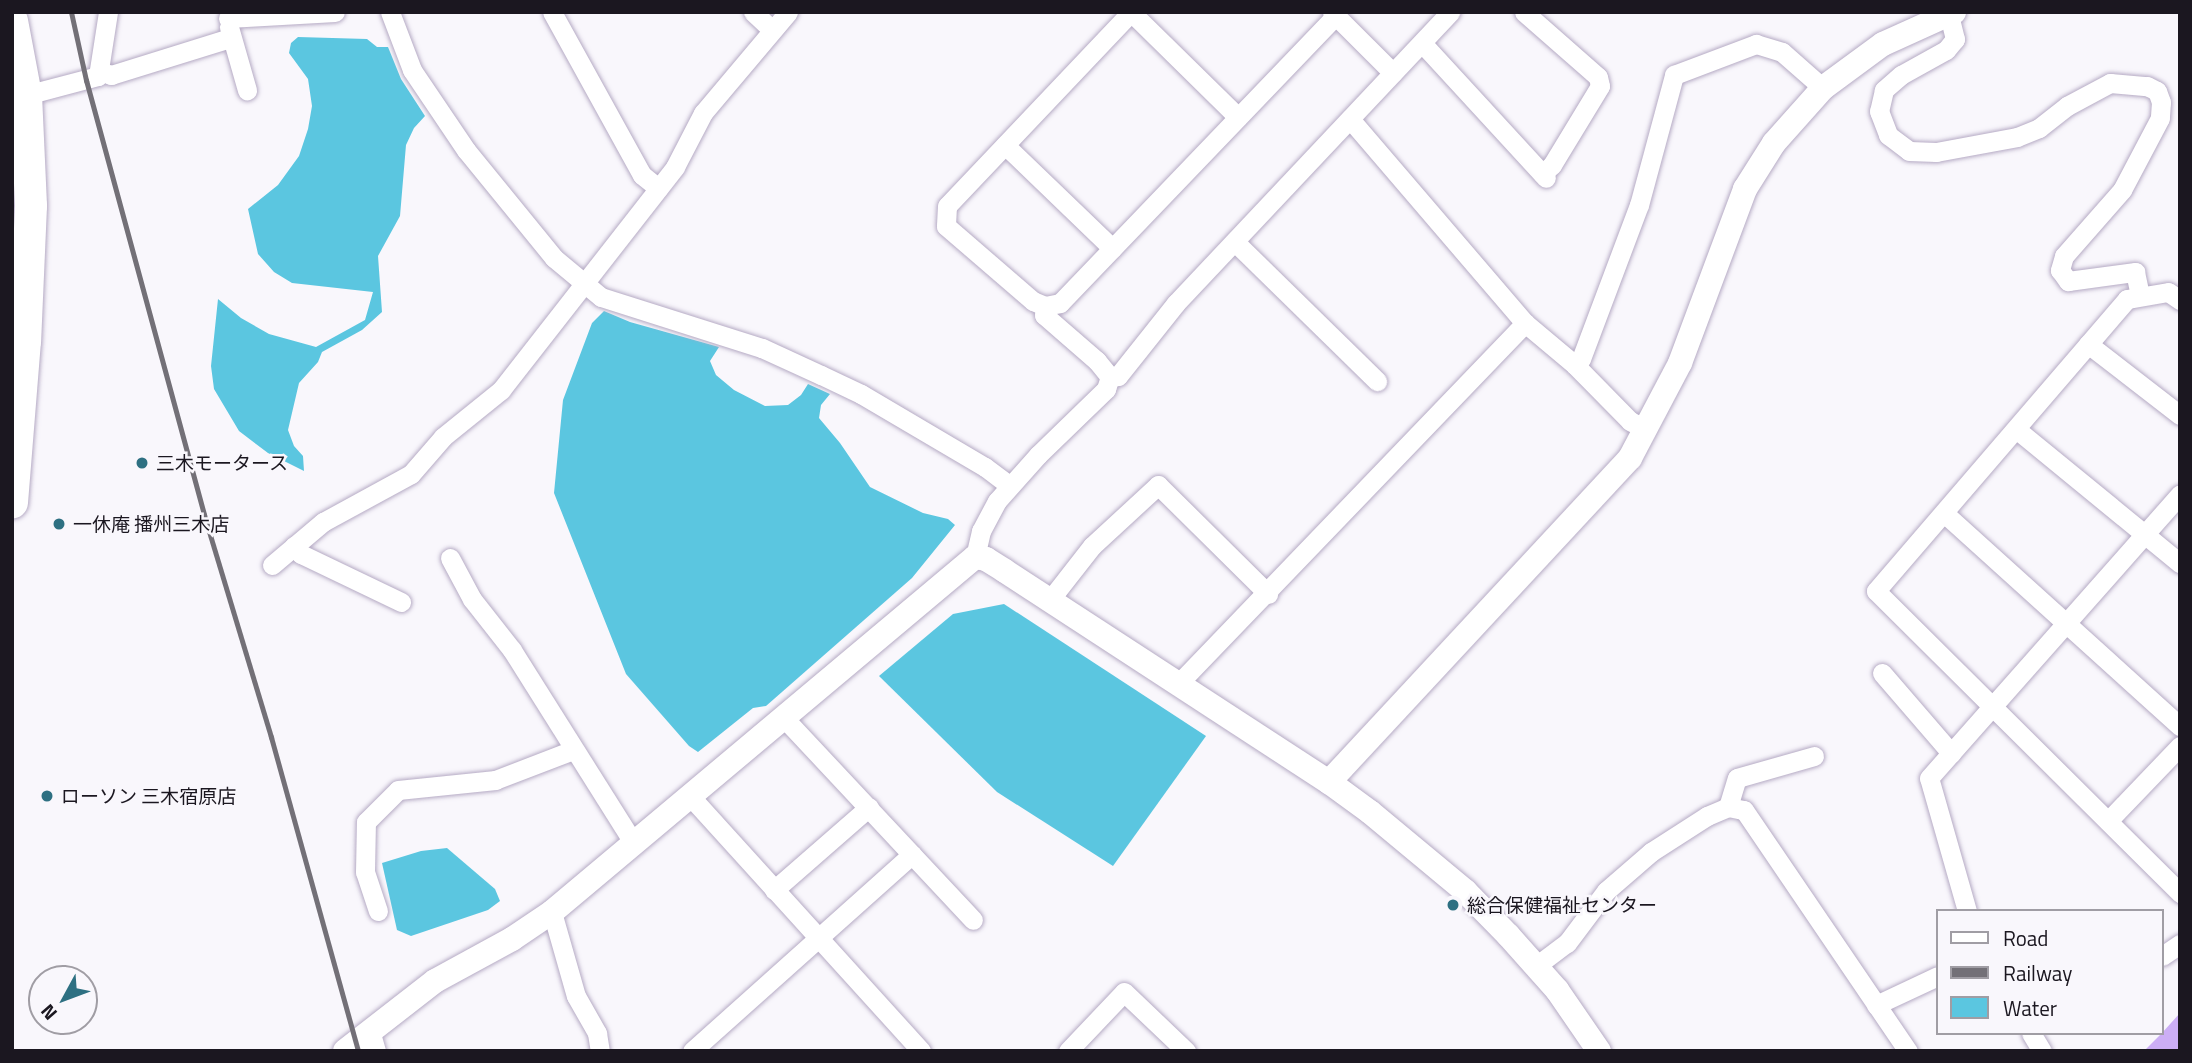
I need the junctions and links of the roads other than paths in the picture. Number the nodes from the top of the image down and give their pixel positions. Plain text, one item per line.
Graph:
1 (108, 12) edge
2 (335, 12) edge
3 (390, 12) edge
4 (552, 12) edge
5 (753, 12) edge
6 (788, 12) edge
7 (1131, 12) edge
8 (1450, 12) edge
9 (1524, 12) edge
10 (1951, 13) edge
11 (1334, 14) edge
12 (12, 21) edge
13 (229, 23) edge
14 (772, 30) junction
15 (1422, 43) junction
16 (99, 71) junction
17 (1393, 73) junction
18 (1824, 88) junction
19 (247, 90) dead end
20 (26, 95) junction
21 (1238, 117) junction
22 (1350, 120) junction
23 (1004, 145) junction
24 (658, 188) junction
25 (1234, 242) junction
26 (1112, 248) junction
27 (584, 283) junction
28 (2140, 295) junction
29 (2180, 300) edge
30 (1045, 306) junction
31 (1525, 323) junction
32 (2088, 345) junction
33 (1575, 365) junction
34 (1110, 377) junction
35 (1377, 381) dead end
36 (2180, 415) edge
37 (15, 416) edge
38 (1645, 429) junction
39 (2016, 429) junction
40 (1010, 486) junction
41 (2180, 494) edge
42 (12, 502) edge
43 (1944, 513) junction
44 (2144, 534) junction
45 (294, 546) junction
46 (975, 557) junction
47 (450, 558) dead end
48 (2180, 563) edge
49 (271, 565) dead end
50 (1268, 594) junction
51 (1049, 601) junction
52 (401, 602) dead end
53 (2066, 622) junction
54 (1882, 673) dead end
55 (1178, 684) junction
56 (1992, 707) junction
57 (785, 719) junction
58 (2180, 726) edge
59 (2180, 746) edge
60 (573, 750) junction
61 (1951, 753) junction
62 (1814, 756) dead end
63 (1329, 782) junction
64 (690, 796) junction
65 (869, 807) junction
66 (1728, 807) junction
67 (2108, 821) junction
68 (633, 842) junction
69 (912, 854) junction
70 (774, 890) junction
71 (2180, 892) edge
72 (1966, 909) edge
73 (378, 911) dead end
74 (552, 912) junction
75 (973, 920) dead end
76 (818, 937) junction
77 (2180, 944) edge
78 (2164, 955) edge
79 (1536, 966) junction
80 (1937, 976) edge
81 (1876, 1005) junction
82 (2032, 1035) edge
83 (373, 1041) edge
84 (345, 1051) edge
85 (600, 1051) edge
86 (692, 1051) edge
87 (921, 1051) edge
88 (1068, 1051) edge
89 (1186, 1051) edge
90 (1599, 1051) edge
91 (1908, 1051) edge
92 (2042, 1051) edge

1 - 16 street
2 - 13 street
3 - 27 street
4 - 24 street
5 - 14 street
6 - 14 street
7 - 21 street
7 - 23 street
8 - 15 street
9 - 15 street
10 - 18 street
10 - 28 street
11 - 17 street
11 - 21 street
12 - 20 main road
13 - 16 street
13 - 19 street
14 - 24 street
15 - 17 street
16 - 20 street
17 - 22 street
18 - 33 street
18 - 38 street
20 - 37 main road
21 - 26 street
22 - 25 street
22 - 31 street
23 - 26 street
23 - 30 street
24 - 27 street
25 - 34 street
25 - 35 street
26 - 30 street
27 - 40 street
27 - 45 street
28 - 29 street
28 - 32 street
30 - 34 street
31 - 33 street
31 - 50 street
32 - 36 street
32 - 39 street
33 - 38 street
34 - 40 street
37 - 42 main road
38 - 63 street
39 - 43 street
39 - 44 street
40 - 46 street
41 - 44 street
43 - 53 street
43 - 56 street
44 - 48 street
44 - 53 street
45 - 49 street
45 - 52 street
46 - 51 street
46 - 57 street
47 - 60 street
50 - 51 street
50 - 55 street
51 - 55 street
53 - 56 street
53 - 58 street
54 - 61 street
55 - 63 street
56 - 61 street
56 - 67 street
57 - 64 street
57 - 65 street
59 - 67 street
60 - 68 street
60 - 73 street
61 - 72 street
62 - 66 street
63 - 79 street
64 - 68 street
64 - 70 street
65 - 69 street
65 - 70 street
66 - 79 street
66 - 81 street
67 - 71 street
68 - 74 street
69 - 75 street
69 - 76 street
70 - 76 street
74 - 83 street
74 - 85 street
76 - 86 street
76 - 87 street
77 - 78 street
79 - 90 street
80 - 81 street
81 - 91 street
82 - 92 street
83 - 84 street
88 - 89 street

